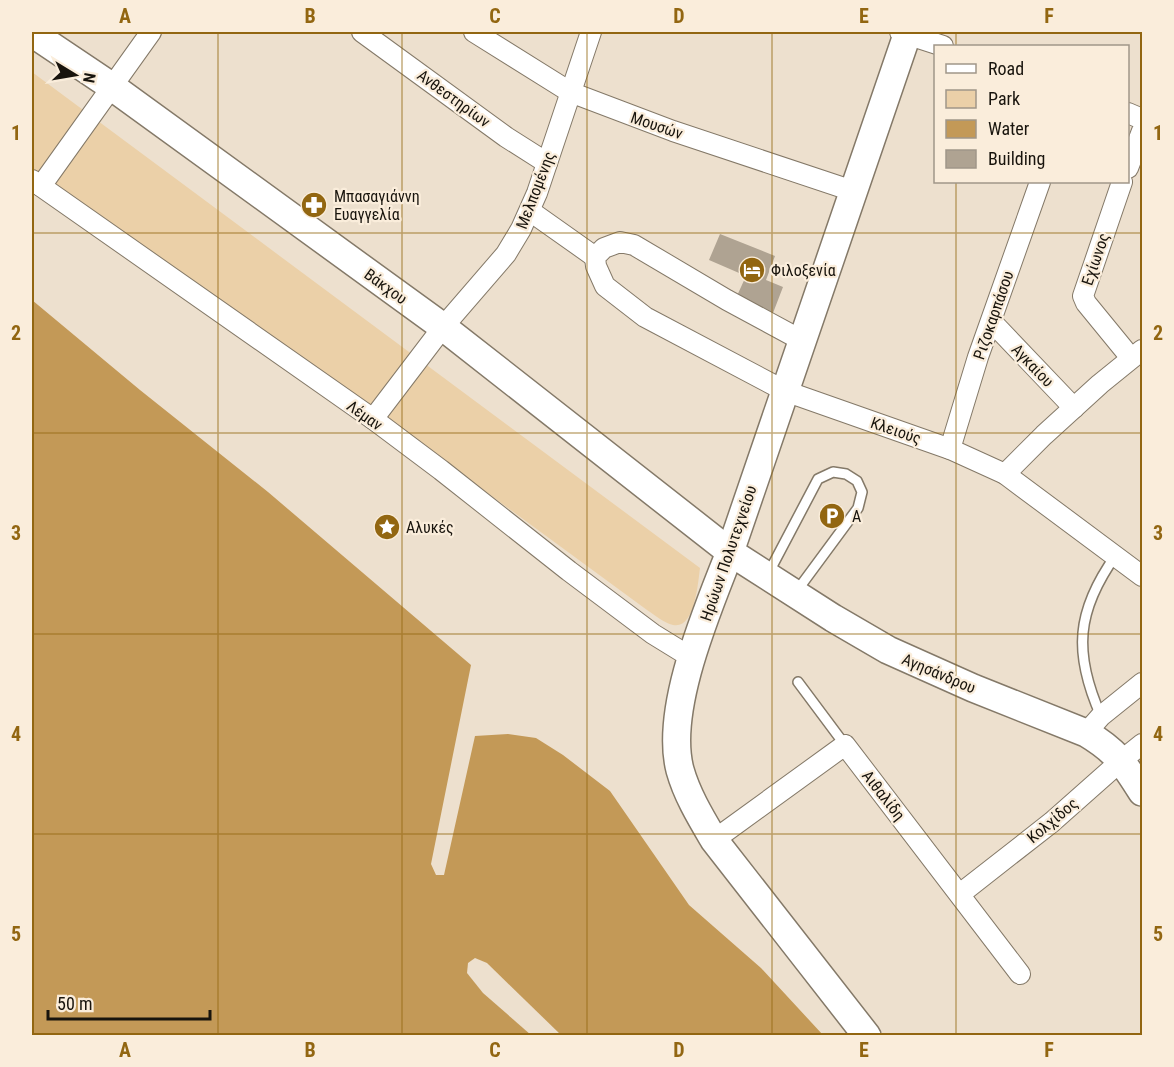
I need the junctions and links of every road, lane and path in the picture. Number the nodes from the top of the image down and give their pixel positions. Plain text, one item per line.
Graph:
1 (151, 32) edge
2 (362, 32) edge
3 (474, 32) edge
4 (591, 32) edge
5 (905, 32) edge
6 (32, 33) edge
7 (940, 45) edge
8 (111, 86) junction
9 (570, 92) junction
10 (1129, 113) edge
11 (1143, 119) edge
12 (1143, 131) edge
13 (547, 164) junction
14 (1129, 166) edge
15 (36, 183) edge
16 (1040, 183) edge
17 (1122, 183) edge
18 (853, 191) junction
19 (530, 211) junction
20 (595, 257) junction
21 (992, 322) junction
22 (443, 327) junction
23 (801, 340) junction
24 (1137, 354) edge
25 (784, 391) junction
26 (1074, 408) junction
27 (372, 419) junction
28 (950, 449) junction
29 (1005, 474) junction
30 (730, 552) junction
31 (1116, 555) junction
32 (1143, 576) edge
33 (767, 577) junction
34 (795, 594) junction
35 (692, 658) junction
36 (798, 682) dead end
37 (1143, 683) edge
38 (1094, 724) junction
39 (845, 745) junction
40 (1132, 752) edge
41 (1143, 792) edge
42 (714, 840) junction
43 (960, 894) junction
44 (1020, 974) dead end
45 (867, 1035) edge

1 - 8 street
2 - 13 street, Ανθεστηρίων
3 - 9 street, Μουσών
4 - 9 street, Μελπομένης
5 - 7 street
5 - 18 street, Ηρώων Πολυτεχνείου
6 - 8 street, Βάκχου
8 - 15 street
8 - 22 street, Βάκχου
9 - 13 street, Μελπομένης
9 - 18 street, Μουσών
10 - 11 street
12 - 14 street
13 - 19 street, Μελπομένης
15 - 27 street, Λέμαν
16 - 21 street, Ριζοκαρπάσου
17 - 24 street, Εχίωνος
18 - 23 street, Ηρώων Πολυτεχνείου
19 - 20 street
19 - 22 street, Μελπομένης
20 - 23 street
20 - 25 street, Κλειούς
21 - 26 street, Αγκαίου
21 - 28 street, Ριζοκαρπάσου
22 - 27 street, Μελπομένης
22 - 30 street, Βάκχου
23 - 25 street, Ηρώων Πολυτεχνείου
24 - 26 street
25 - 28 street, Κλειούς
25 - 30 street, Ηρώων Πολυτεχνείου
26 - 29 street
27 - 35 street, Λέμαν
28 - 29 street, Κλειούς
29 - 31 street, Κλειούς
30 - 33 street, Αγησάνδρου
30 - 35 street, Ηρώων Πολυτεχνείου
31 - 32 street, Κλειούς
31 - 38 lane
33 - 34 street, Αγησάνδρου
33 - 34 lane
34 - 38 street, Αγησάνδρου
35 - 42 street, Ηρώων Πολυτεχνείου
36 - 39 lane
37 - 38 street
38 - 40 street, Αγησάνδρου
39 - 42 street
39 - 43 street, Αιθαλίδη
40 - 41 street, Αγησάνδρου
40 - 43 street, Κολχίδος
42 - 45 street, Ηρώων Πολυτεχνείου
43 - 44 street, Αιθαλίδη

